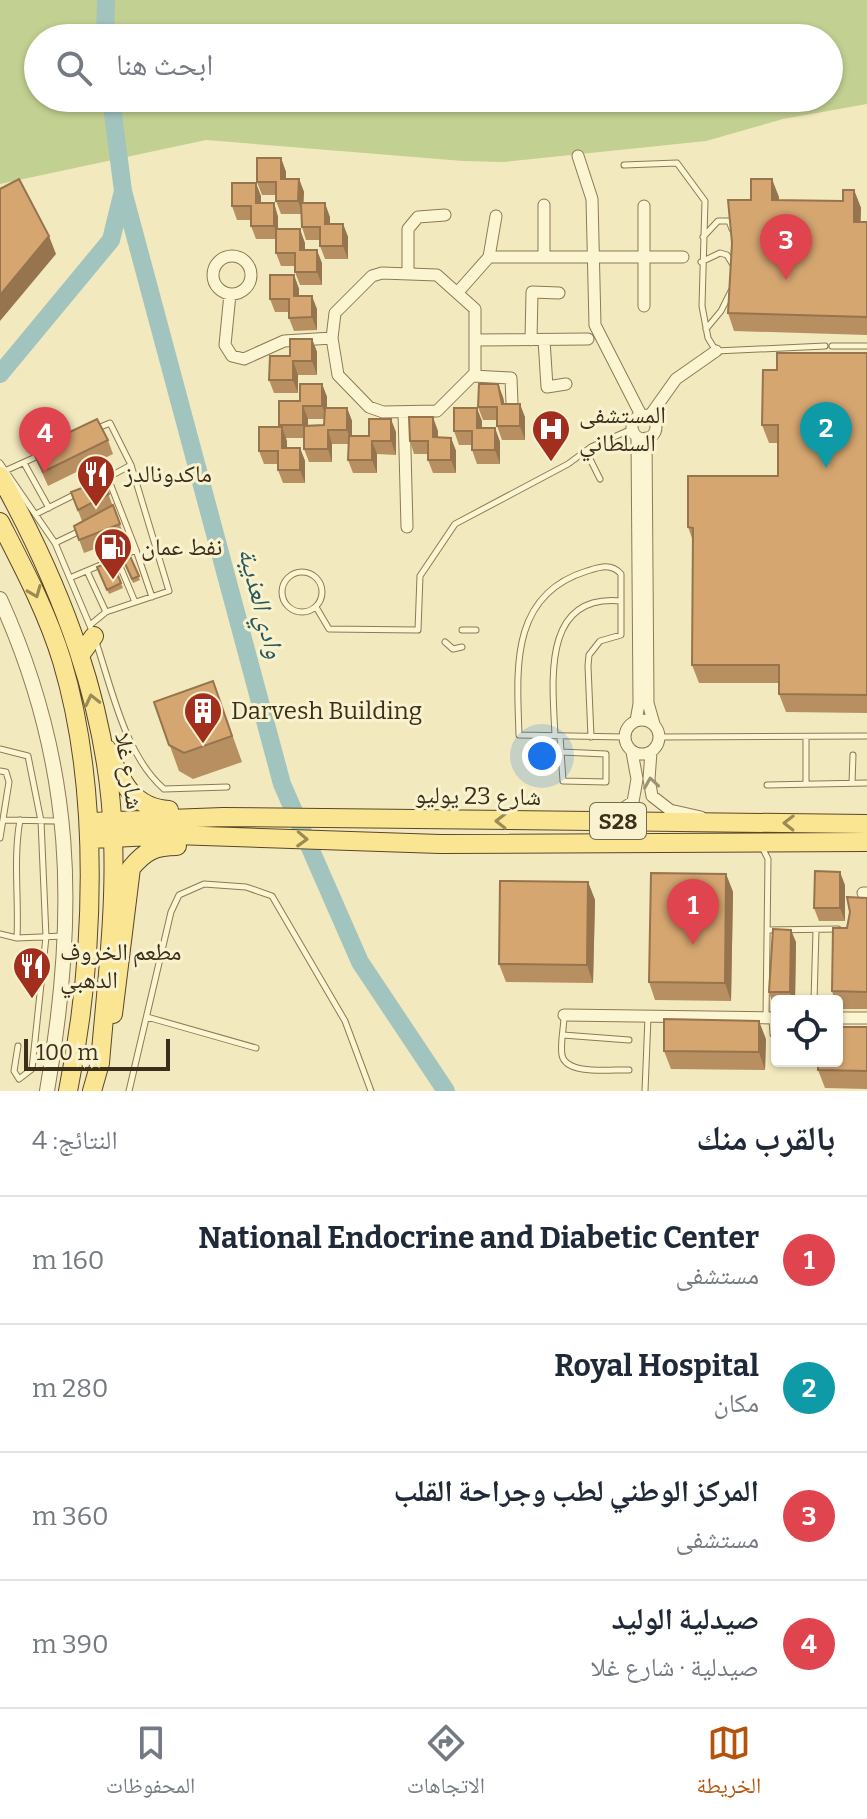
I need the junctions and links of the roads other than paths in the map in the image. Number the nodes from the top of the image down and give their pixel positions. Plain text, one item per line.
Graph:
1 (578, 156) dead end
2 (624, 165) dead end
3 (544, 205) dead end
4 (644, 206) dead end
5 (445, 215) dead end
6 (496, 216) dead end
7 (732, 237) edge
8 (703, 238) junction
9 (732, 249) edge
10 (544, 256) junction
11 (591, 256) junction
12 (644, 256) junction
13 (489, 257) junction
14 (683, 257) dead end
15 (701, 262) junction
16 (733, 262) junction
17 (733, 270) edge
18 (408, 273) junction
19 (732, 285) edge
20 (458, 292) junction
21 (559, 293) dead end
22 (230, 294) dead end
23 (644, 306) dead end
24 (706, 330) junction
25 (332, 338) junction
26 (588, 339) dead end
27 (476, 340) junction
28 (537, 340) junction
29 (867, 346) edge
30 (716, 351) junction
31 (473, 376) junction
32 (566, 384) dead end
33 (512, 403) edge
34 (404, 412) junction
35 (645, 416) junction
36 (96, 429) edge
37 (639, 435) junction
38 (53, 449) edge
39 (586, 451) junction
40 (0, 463) edge
41 (24, 463) junction
42 (131, 465) junction
43 (4, 473) edge
44 (108, 478) junction
45 (600, 479) dead end
46 (96, 484) edge
47 (84, 490) edge
48 (49, 508) junction
49 (120, 511) junction
50 (36, 514) junction
51 (107, 517) edge
52 (0, 522) edge
53 (94, 524) edge
54 (407, 527) dead end
55 (55, 543) junction
56 (136, 550) junction
57 (117, 558) junction
58 (87, 571) junction
59 (72, 577) junction
60 (152, 597) junction
61 (0, 599) edge
62 (621, 601) junction
63 (135, 602) junction
64 (316, 607) junction
65 (106, 612) junction
66 (92, 630) junction
67 (462, 630) dead end
68 (476, 630) dead end
69 (445, 642) dead end
70 (462, 647) dead end
71 (81, 654) junction
72 (636, 721) junction
73 (654, 724) junction
74 (100, 733) junction
75 (558, 736) junction
76 (806, 736) junction
77 (867, 736) edge
78 (591, 737) junction
79 (624, 737) junction
80 (659, 737) junction
81 (0, 749) edge
82 (561, 752) junction
83 (632, 752) junction
84 (651, 752) junction
85 (853, 755) dead end
86 (0, 771) edge
87 (852, 783) junction
88 (867, 783) edge
89 (806, 784) junction
90 (767, 785) dead end
91 (227, 787) dead end
92 (239, 818) junction
93 (4, 820) junction
94 (20, 820) junction
95 (41, 821) junction
96 (62, 821) junction
97 (555, 821) junction
98 (721, 822) junction
99 (867, 824) edge
100 (113, 828) junction
101 (90, 831) junction
102 (234, 837) junction
103 (0, 838) edge
104 (693, 842) junction
105 (867, 844) edge
106 (851, 929) edge
107 (767, 930) junction
108 (816, 930) junction
109 (0, 934) edge
110 (65, 936) junction
111 (46, 937) junction
112 (17, 938) junction
113 (814, 995) edge
114 (771, 1000) edge
115 (564, 1015) joint
116 (648, 1016) junction
117 (147, 1017) junction
118 (771, 1018) edge
119 (843, 1018) edge
120 (867, 1018) edge
121 (563, 1035) junction
122 (629, 1040) dead end
123 (18, 1046) dead end
124 (256, 1048) dead end
125 (100, 1063) junction
126 (629, 1070) dead end
127 (47, 1091) edge
128 (68, 1091) edge
129 (92, 1091) edge
130 (129, 1091) edge
131 (371, 1091) edge
132 (645, 1091) edge

1 - 11 street
2 - 8 lane
3 - 10 street
4 - 12 street
5 - 18 street
6 - 13 street
7 - 8 lane
8 - 15 lane
9 - 16 lane
10 - 11 street
10 - 13 street
11 - 12 street
11 - 35 street
12 - 14 street
12 - 23 street
13 - 20 street
15 - 16 lane
15 - 24 lane
16 - 17 lane
18 - 20 street
18 - 25 street
19 - 24 lane
20 - 27 street
21 - 28 street
22 - 25 street
24 - 30 lane
25 - 34 street
26 - 28 street
27 - 28 street
27 - 31 street
28 - 32 street
29 - 30 lane
30 - 35 street
31 - 33 street
31 - 34 street
34 - 54 street
35 - 37 street
35 - 37 street
36 - 42 lane
37 - 39 lane
37 - 72 street
37 - 73 street
38 - 41 lane
39 - 45 lane
39 - 64 lane
40 - 43 lane
41 - 43 lane
41 - 48 lane
42 - 44 lane
42 - 60 lane
43 - 50 lane
43 - 71 main road, شارع غلا
44 - 46 lane
44 - 49 lane
47 - 48 lane
48 - 50 lane
49 - 51 lane
49 - 56 lane
50 - 55 lane
52 -> 101 main road, شارع غلا
53 - 55 lane
55 - 59 lane
56 - 57 lane
56 - 60 lane
57 - 58 lane
57 - 63 lane
58 - 59 lane
58 - 65 lane
59 - 66 lane
60 - 63 lane
61 - 96 street
62 - 75 lane
62 - 75 lane
62 - 78 lane
63 - 65 lane
64 - 64 lane
65 - 66 lane
66 - 71 main road
66 - 91 lane
67 - 68 lane
69 - 70 lane
74 -> 71 main road, شارع غلا
72 - 73 street
72 - 79 street
73 - 80 street
74 - 92 main road
74 - 100 main road, شارع غلا
75 - 78 lane
75 - 82 lane
76 - 77 lane
76 - 80 lane
76 - 89 lane
78 - 79 lane
79 - 83 street
80 - 84 street
81 - 95 lane
82 - 82 lane
83 - 84 street
83 - 97 street
98 -> 84 street
85 - 87 lane
86 - 93 lane
87 - 88 lane
87 - 89 lane
89 - 90 lane
97 -> 92 main road, شارع 23 يوليو / S28
92 - 100 main road, شارع 23 يوليو / S28
93 - 94 lane
93 - 103 lane
94 - 95 lane
94 - 112 lane
95 - 96 lane
95 - 111 lane
96 - 110 street
97 - 98 main road, شارع 23 يوليو / S28
99 -> 98 main road, شارع 23 يوليو / S28
100 - 101 main road, شارع 23 يوليو / S28
100 - 102 main road, شارع 23 يوليو / S28
100 - 125 main road, شارع غلا
101 - 128 main road, شارع غلا
102 -> 104 main road, شارع 23 يوليو / S28
102 - 125 main road
104 - 105 main road, شارع 23 يوليو / S28
104 - 107 lane
106 - 108 lane
107 - 108 lane
107 - 114 lane
108 - 113 lane
109 - 112 lane
110 - 111 lane
110 - 127 street
111 - 112 lane
111 - 123 lane
115 - 116 street
115 - 121 lane
116 - 118 street
116 - 132 lane
117 - 124 lane
117 - 130 lane
117 - 131 lane
119 - 120 street
121 - 122 lane
121 - 126 lane
125 - 129 main road, شارع غلا

